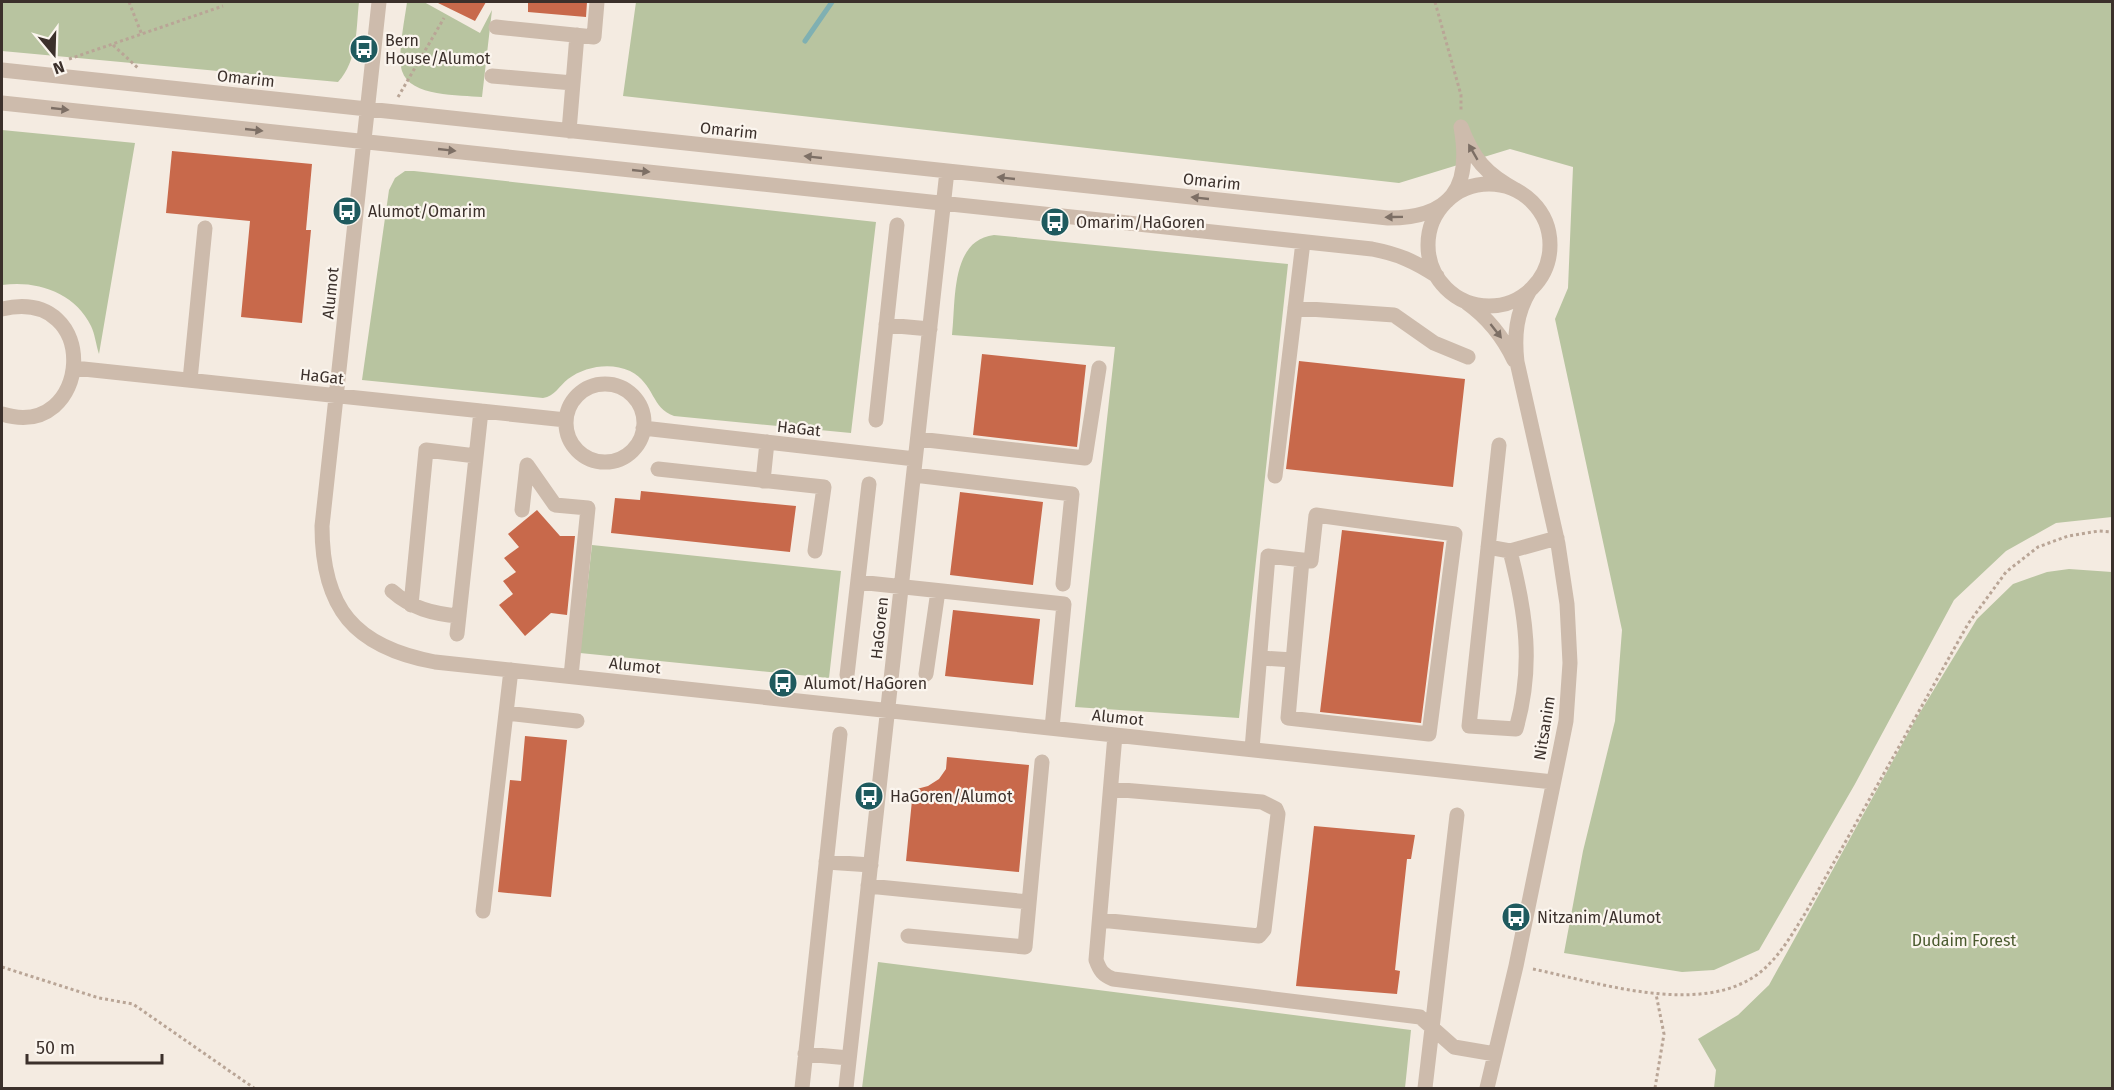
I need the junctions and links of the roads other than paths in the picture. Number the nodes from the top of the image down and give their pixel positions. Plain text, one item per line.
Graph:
1 (379, 2) edge
2 (597, 2) edge
3 (496, 27) dead end
4 (577, 35) junction
5 (2, 70) edge
6 (492, 76) dead end
7 (573, 82) junction
8 (2, 103) edge
9 (367, 109) junction
10 (569, 131) junction
11 (364, 141) junction
12 (947, 171) junction
13 (1516, 190) junction
14 (1449, 200) junction
15 (944, 203) junction
16 (897, 225) dead end
17 (205, 228) dead end
18 (1303, 242) junction
19 (1437, 276) junction
20 (1530, 290) junction
21 (1462, 299) junction
22 (1295, 308) junction
23 (2, 309) edge
24 (886, 325) junction
25 (930, 329) junction
26 (1468, 357) dead end
27 (74, 368) junction
28 (1099, 368) dead end
29 (1518, 372) junction
30 (190, 380) junction
31 (337, 395) junction
32 (481, 411) junction
33 (2, 414) edge
34 (566, 420) junction
35 (876, 420) dead end
36 (644, 428) junction
37 (918, 440) junction
38 (767, 442) junction
39 (1498, 445) dead end
40 (476, 456) junction
41 (915, 459) junction
42 (658, 469) dead end
43 (914, 475) junction
44 (1275, 476) dead end
45 (763, 481) junction
46 (869, 484) dead end
47 (522, 510) dead end
48 (1557, 538) junction
49 (1488, 547) junction
50 (815, 551) dead end
51 (1510, 551) junction
52 (1302, 560) junction
53 (858, 582) junction
54 (1063, 584) dead end
55 (901, 587) junction
56 (392, 591) dead end
57 (938, 591) junction
58 (411, 605) junction
59 (459, 615) junction
60 (457, 634) dead end
61 (1260, 658) junction
62 (1293, 660) junction
63 (511, 670) junction
64 (926, 674) dead end
65 (847, 675) dead end
66 (571, 676) junction
67 (888, 710) junction
68 (506, 713) junction
69 (577, 721) dead end
70 (1052, 728) junction
71 (840, 734) dead end
72 (1115, 735) junction
73 (1252, 749) junction
74 (1042, 762) dead end
75 (1553, 782) junction
76 (1111, 789) junction
77 (1457, 815) dead end
78 (826, 862) junction
79 (870, 865) junction
80 (868, 886) junction
81 (1029, 902) junction
82 (483, 910) dead end
83 (1100, 920) junction
84 (908, 936) dead end
85 (1432, 1028) junction
86 (806, 1054) junction
87 (1495, 1054) junction
88 (849, 1058) junction
89 (802, 1089) edge
90 (846, 1089) edge
91 (1425, 1089) edge
92 (1487, 1089) edge

1 - 9 street, Alumot
2 - 4 street
3 - 4 street
4 - 7 street
5 - 9 street, Omarim
6 - 7 street
7 - 10 street
8 -> 11 street
9 - 10 street, Omarim
9 - 11 street, Alumot
12 -> 10 street, Omarim
11 -> 15 street
11 - 31 street, Alumot
14 -> 12 street, Omarim
12 - 15 street, HaGoren
13 - 14 street
13 -> 14 street
13 - 20 street
14 - 19 street
15 - 18 street
15 - 25 street, HaGoren
16 - 24 street
17 - 30 street
18 - 19 street
18 - 22 street
19 - 21 street
20 - 21 street
20 - 29 street, Nitsanim
21 -> 29 street, Nitsanim
22 - 26 street
22 - 44 street
23 - 27 street
24 - 25 street
24 - 35 street
25 - 37 street, HaGoren
27 - 30 street, HaGat
27 - 33 street
28 - 37 street
29 - 48 street, Nitsanim
30 - 31 street, HaGat
31 - 32 street, HaGat
31 - 63 street, Alumot
32 - 34 street, HaGat
32 - 40 street
34 - 36 street
34 - 36 street
36 - 38 street, HaGat
37 - 41 street, HaGoren
38 - 41 street, HaGat
38 - 45 street
39 - 49 street
40 - 58 street
40 - 59 street
41 - 43 street, HaGoren
42 - 45 street
43 - 54 street
43 - 55 street, HaGoren
45 - 50 street
46 - 53 street
47 - 66 street
48 - 51 street
48 - 75 street, Nitsanim
49 - 51 street
49 - 51 street
52 - 61 street
52 - 62 street
52 - 62 street
53 - 55 street
53 - 65 street
55 - 57 street
55 - 67 street, HaGoren
56 - 58 street
57 - 64 street
57 - 70 street
58 - 59 street
59 - 60 street
61 - 62 street
61 - 73 street
63 - 66 street, Alumot
63 - 68 street
66 - 67 street, Alumot
67 - 70 street, Alumot
67 - 79 street, HaGoren
68 - 69 street
68 - 82 street
70 - 72 street, Alumot
71 - 78 street
72 - 73 street, Alumot
72 - 76 street
73 - 75 street, Alumot
74 - 81 street
75 - 87 street, Nitsanim
76 - 83 street
76 - 83 street
77 - 85 street
78 - 79 street
78 - 86 street
79 - 80 street, HaGoren
80 - 81 street
80 - 88 street, HaGoren
81 - 84 street
83 - 85 street
85 - 87 street
85 - 91 street
86 - 88 street
86 - 89 street
87 - 92 street, Nitsanim
88 - 90 street, HaGoren

